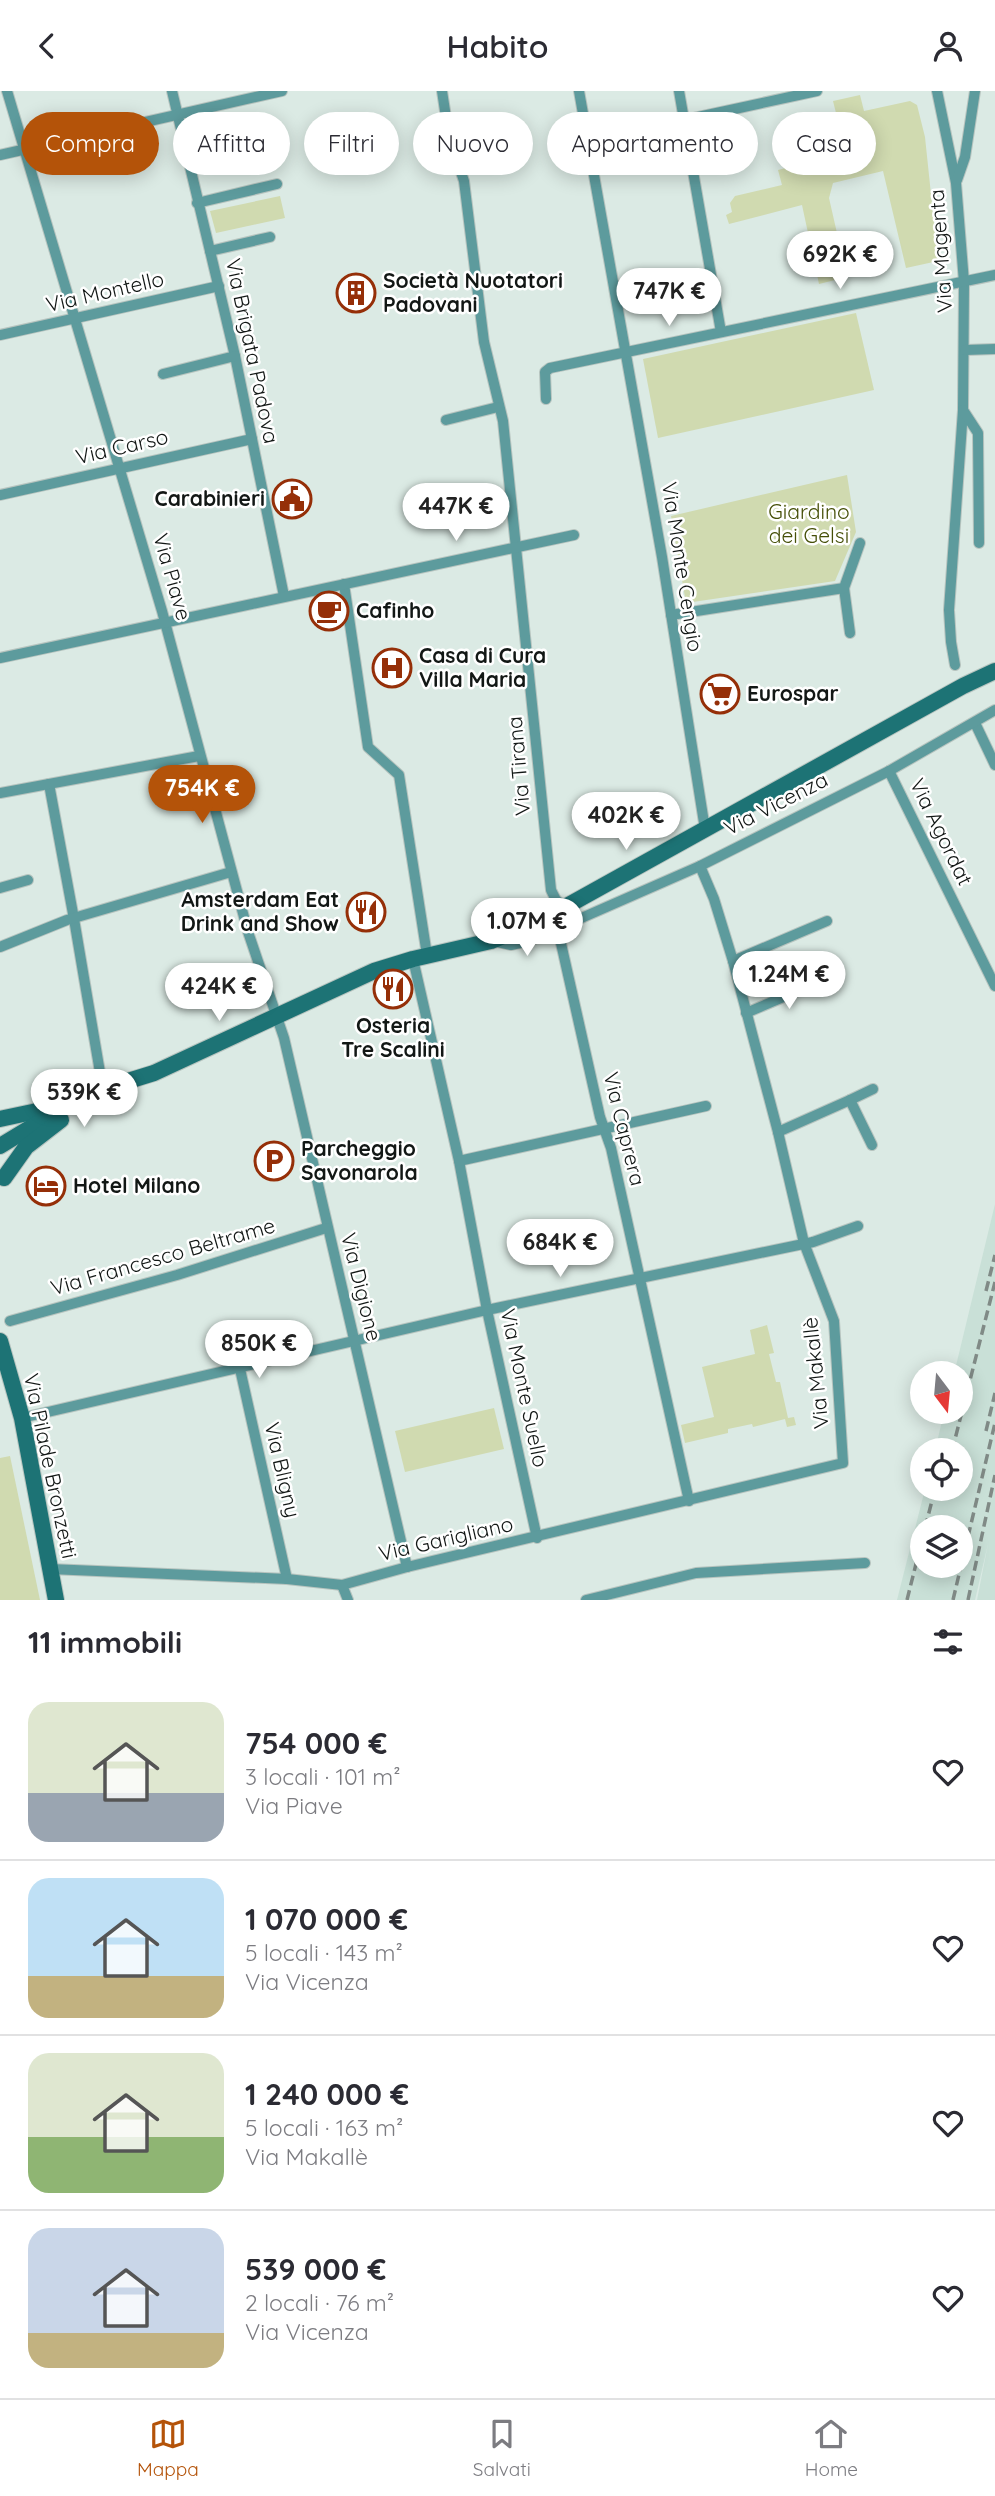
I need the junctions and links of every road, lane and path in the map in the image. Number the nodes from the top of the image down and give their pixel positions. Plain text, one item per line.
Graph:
1 (8, 91) edge
2 (172, 91) edge
3 (282, 91) edge
4 (442, 91) edge
5 (579, 91) edge
6 (679, 91) edge
7 (817, 91) edge
8 (937, 91) edge
9 (975, 91) edge
10 (176, 112) edge
11 (190, 112) edge
12 (683, 112) edge
13 (721, 112) edge
14 (21, 135) edge
15 (21, 150) edge
16 (0, 155) edge
17 (33, 175) edge
18 (191, 175) edge
19 (694, 175) edge
20 (956, 183) junction
21 (277, 184) dead end
22 (197, 203) junction
23 (270, 237) dead end
24 (210, 251) junction
25 (995, 275) edge
26 (964, 282) junction
27 (219, 286) junction
28 (77, 318) junction
29 (721, 332) junction
30 (0, 335) edge
31 (995, 349) edge
32 (965, 350) junction
33 (625, 354) junction
34 (235, 356) junction
35 (163, 373) dead end
36 (546, 399) dead end
37 (498, 407) junction
38 (963, 411) junction
39 (446, 420) dead end
40 (252, 439) junction
41 (120, 466) junction
42 (0, 495) edge
43 (574, 535) dead end
44 (860, 543) dead end
45 (979, 543) dead end
46 (517, 546) junction
47 (344, 584) junction
48 (844, 589) junction
49 (284, 596) junction
50 (671, 615) junction
51 (165, 621) junction
52 (850, 633) dead end
53 (0, 658) edge
54 (995, 664) edge
55 (955, 665) dead end
56 (995, 671) edge
57 (963, 686) junction
58 (995, 710) edge
59 (975, 723) junction
60 (199, 756) junction
61 (995, 765) edge
62 (889, 771) junction
63 (49, 784) junction
64 (0, 793) edge
65 (705, 829) junction
66 (700, 866) junction
67 (231, 872) junction
68 (28, 880) dead end
69 (0, 888) edge
70 (565, 907) junction
71 (74, 919) junction
72 (827, 921) dead end
73 (558, 930) junction
74 (491, 941) junction
75 (0, 947) edge
76 (420, 957) junction
77 (733, 961) junction
78 (821, 981) dead end
79 (995, 986) edge
80 (746, 1013) junction
81 (277, 1016) junction
82 (154, 1073) junction
83 (873, 1089) dead end
84 (103, 1090) junction
85 (850, 1100) junction
86 (66, 1106) junction
87 (706, 1106) dead end
88 (0, 1119) edge
89 (604, 1129) junction
90 (778, 1132) junction
91 (872, 1145) dead end
92 (0, 1146) edge
93 (0, 1159) edge
94 (459, 1161) junction
95 (2, 1183) edge
96 (858, 1226) dead end
97 (327, 1228) junction
98 (804, 1243) junction
99 (638, 1279) junction
100 (487, 1310) junction
101 (10, 1321) dead end
102 (354, 1340) junction
103 (0, 1341) edge
104 (240, 1369) junction
105 (22, 1418) junction
106 (844, 1463) joint
107 (689, 1501) junction
108 (537, 1538) junction
109 (865, 1563) dead end
110 (407, 1567) junction
111 (50, 1569) junction
112 (287, 1579) junction
113 (342, 1585) junction
114 (56, 1600) edge
115 (348, 1600) edge
116 (586, 1600) edge

1 - 14 street, Via Piave
2 - 10 street, Via Brigata Padova
3 - 11 street
4 - 37 street, Via Tirana
5 - 33 street, Via Monte Cengio
6 - 12 street
7 - 13 street
8 - 20 street, Via Magenta
9 - 20 street
15 - 16 street
17 - 28 street, Via Piave
18 - 22 street, Via Brigata Padova
19 - 29 street
20 - 26 street, Via Magenta
21 - 22 street
22 - 24 street, Via Brigata Padova
23 - 24 street
24 - 27 street, Via Brigata Padova
25 - 26 street
26 - 29 street
26 - 32 street, Via Magenta
27 - 28 street, Via Montello
27 - 34 street, Via Brigata Padova
28 - 30 street, Via Montello
28 - 41 street, Via Piave
29 - 33 street
31 - 32 street
32 - 38 street, Via Magenta
33 - 36 street
33 - 50 street, Via Monte Cengio
34 - 35 street
34 - 40 street, Via Brigata Padova
37 - 39 street
37 - 46 street, Via Tirana
38 - 45 street, Via Magenta
38 - 55 street, Via Magenta
40 - 41 street, Via Carso
40 - 49 street, Via Brigata Padova
41 - 42 street, Via Carso
41 - 51 street, Via Piave
43 - 46 street
44 - 48 street
46 - 47 street
46 - 70 street, Via Tirana
47 - 49 street
47 - 76 street
48 - 50 street
48 - 52 street
49 - 51 street
50 - 65 street, Via Monte Cengio
51 - 53 street
51 - 60 street, Via Piave
54 - 57 main road
56 - 57 main road
57 - 65 main road, Via Vicenza
58 - 59 street, Via Vicenza
59 - 61 street
59 - 62 street, Via Vicenza
60 - 63 street
60 - 67 street, Via Piave
62 - 66 street, Via Vicenza
62 - 79 street, Via Agordat
63 - 64 street
63 - 71 street
65 - 70 main road, Via Vicenza
66 - 73 street, Via Vicenza
66 - 77 street, Via Makallè
67 - 71 street
67 - 81 street, Via Piave
68 - 69 street
70 - 74 main road, Via Vicenza
71 - 75 street
71 - 84 street
72 - 77 street
73 - 74 street, Via Vicenza
73 - 89 street, Via Caprera
74 - 76 main road, Via Vicenza
76 - 81 main road, Via Vicenza
76 - 94 street, Via Monte Suello
77 - 80 street, Via Makallè
78 - 80 street
80 - 90 street, Via Makallè
81 - 82 main road, Via Vicenza
81 - 97 street, Via Digione
82 - 84 main road, Via Vicenza
82 - 95 main road, Via Vicenza
83 - 85 street
84 - 86 main road, Via Vicenza
85 - 90 street
85 - 91 street
86 - 88 main road, Via Vicenza
86 - 92 main road, Via Vicenza
87 - 89 street
89 - 94 street
89 - 99 street, Via Caprera
90 - 98 street, Via Makallè
93 - 95 main road
94 - 100 street, Via Monte Suello
96 - 98 street
97 - 101 street, Via Francesco Beltrame
97 - 102 street, Via Digione
98 - 99 street
98 - 106 street, Via Makallè
99 - 100 street
99 - 107 street, Via Caprera
100 - 102 street
100 - 108 street, Via Monte Suello
102 - 104 street
102 - 110 street, Via Digione
103 - 105 main road, Via Pilade Bronzetti
104 - 105 street
104 - 112 street, Via Bligny
105 - 111 main road, Via Pilade Bronzetti
106 - 107 street, Via Garigliano
107 - 108 street, Via Garigliano
108 - 110 street, Via Garigliano
109 - 116 street
110 - 113 street, Via Garigliano
111 - 112 street, Via Garigliano
111 - 114 main road, Via Pilade Bronzetti
112 - 113 street, Via Garigliano
113 - 115 street

